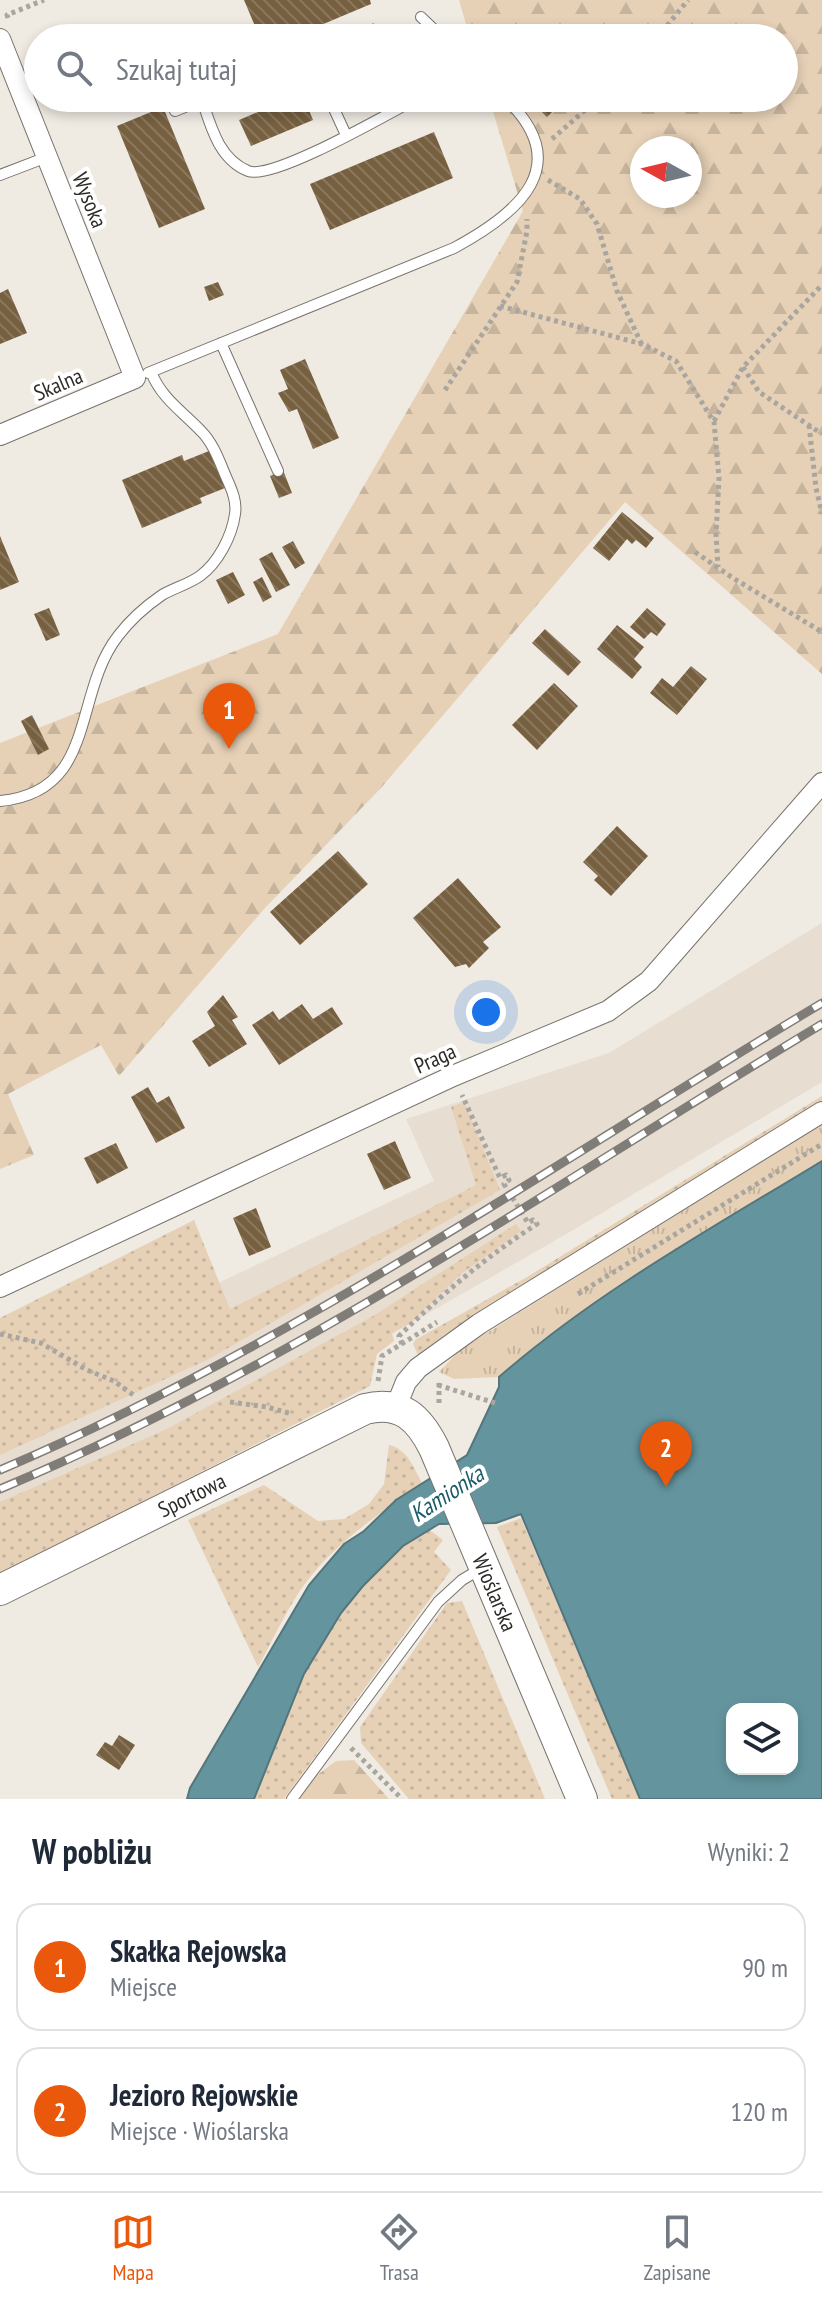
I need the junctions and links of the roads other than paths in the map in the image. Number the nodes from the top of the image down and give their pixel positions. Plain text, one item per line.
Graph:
1 (421, 17) dead end
2 (428, 24) edge
3 (0, 39) edge
4 (24, 99) edge
5 (29, 112) edge
6 (208, 112) edge
7 (335, 112) edge
8 (391, 112) edge
9 (517, 112) edge
10 (346, 135) junction
11 (47, 157) junction
12 (0, 175) edge
13 (221, 343) junction
14 (143, 375) junction
15 (0, 435) edge
16 (278, 471) dead end
17 (822, 783) edge
18 (0, 801) edge
19 (822, 1112) edge
20 (0, 1287) edge
21 (391, 1407) junction
22 (479, 1555) junction
23 (0, 1590) edge
24 (292, 1799) edge
25 (582, 1799) edge

1 - 2 lane
3 - 4 street, Wysoka
5 - 11 street, Wysoka
6 - 10 lane
7 - 10 lane
8 - 10 lane
9 - 13 lane
11 - 12 lane
11 - 14 street, Wysoka
13 - 14 lane
13 - 16 lane
14 - 15 street, Skalna
14 - 18 lane
17 - 20 street, Praga
19 - 21 street
21 - 22 street, Wioślarska
21 - 23 street, Sportowa
22 - 24 lane
22 - 25 street, Wioślarska

